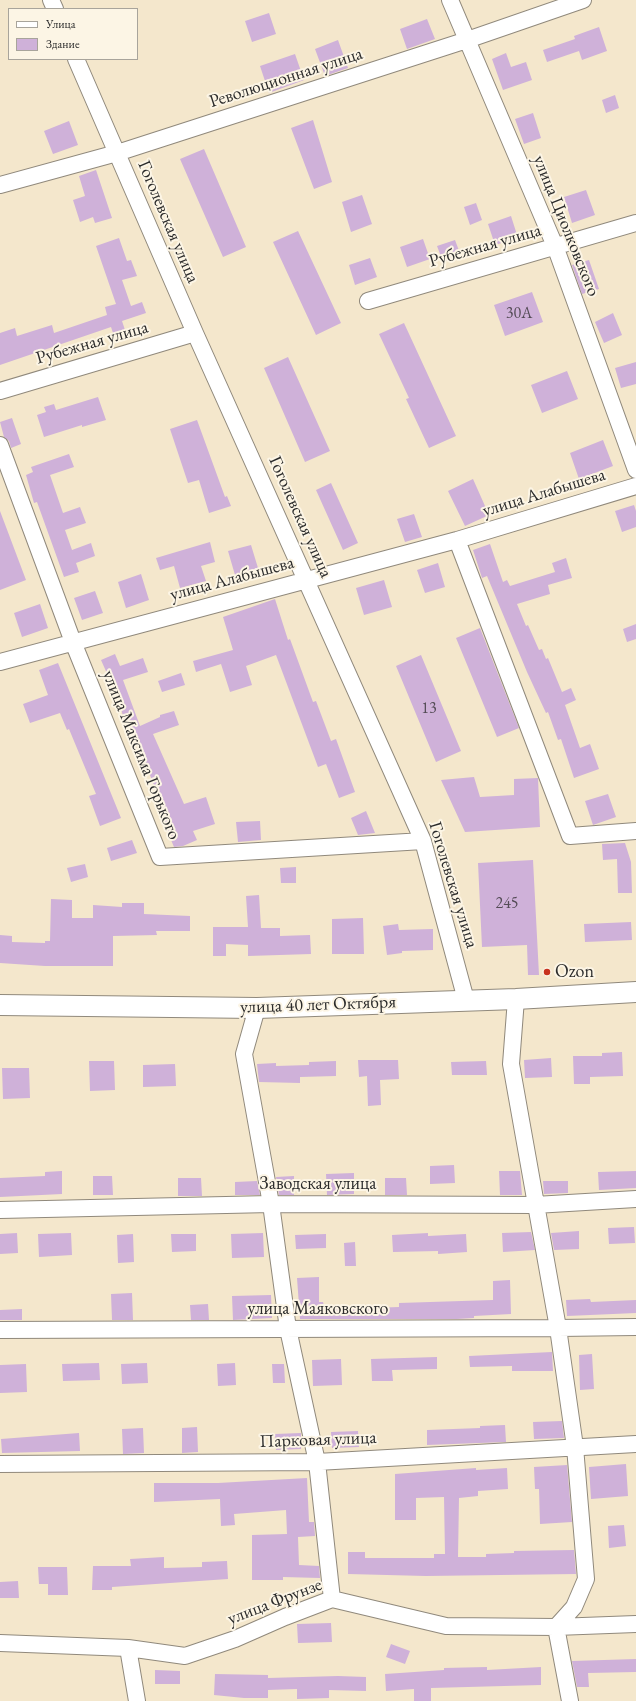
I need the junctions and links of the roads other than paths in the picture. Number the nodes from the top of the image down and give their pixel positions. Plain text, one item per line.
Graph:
1 (450, 0) edge
2 (583, 0) edge
3 (467, 40) junction
4 (76, 60) edge
5 (117, 153) junction
6 (0, 185) edge
7 (636, 224) edge
8 (555, 246) junction
9 (368, 301) dead end
10 (195, 333) junction
11 (0, 391) edge
12 (0, 444) edge
13 (636, 470) edge
14 (636, 486) edge
15 (457, 540) junction
16 (307, 580) junction
17 (73, 642) junction
18 (0, 662) edge
19 (636, 831) edge
20 (423, 841) junction
21 (636, 992) edge
22 (516, 999) junction
23 (466, 1000) junction
24 (0, 1005) edge
25 (257, 1008) junction
26 (636, 1199) edge
27 (271, 1204) junction
28 (535, 1205) junction
29 (0, 1210) edge
30 (636, 1326) edge
31 (558, 1328) junction
32 (0, 1330) edge
33 (288, 1330) junction
34 (636, 1444) edge
35 (575, 1447) junction
36 (317, 1462) junction
37 (0, 1464) edge
38 (332, 1599) junction
39 (636, 1624) edge
40 (556, 1627) junction
41 (0, 1643) edge
42 (128, 1648) junction
43 (137, 1701) edge
44 (570, 1701) edge

1 - 3 street, улица Циолковского
2 - 3 street, Революционная улица
3 - 5 street, Революционная улица
3 - 8 street, улица Циолковского
4 - 5 street, Гоголевская улица
5 - 6 street, Революционная улица
5 - 10 street, Гоголевская улица
7 - 8 street, Рубежная улица
8 - 9 street, Рубежная улица
8 - 13 street, улица Циолковского
10 - 11 street, Рубежная улица
10 - 16 street, Гоголевская улица
12 - 17 street, улица Максима Горького
14 - 15 street, улица Алабышева
15 - 16 street, улица Алабышева
15 - 19 street
16 - 17 street, улица Алабышева
16 - 20 street, Гоголевская улица
17 - 18 street, улица Алабышева
17 - 20 street, улица Максима Горького
20 - 23 street, Гоголевская улица
21 - 22 street, улица 40 лет Октября
22 - 23 street, улица 40 лет Октября
22 - 28 street
23 - 25 street, улица 40 лет Октября
24 - 25 street, улица 40 лет Октября
25 - 27 street
26 - 28 street, Заводская улица
27 - 28 street, Заводская улица
27 - 29 street, Заводская улица
27 - 33 street
28 - 31 street
30 - 31 street, улица Маяковского
31 - 33 street, улица Маяковского
31 - 35 street
32 - 33 street, улица Маяковского
33 - 36 street
34 - 35 street, Парковая улица
35 - 36 street, Парковая улица
35 - 40 street
36 - 37 street, Парковая улица
36 - 38 street
38 - 40 street, улица Фрунзе
38 - 42 street, улица Фрунзе
39 - 40 street, улица Фрунзе
40 - 44 street
41 - 42 street, улица Фрунзе
42 - 43 street

